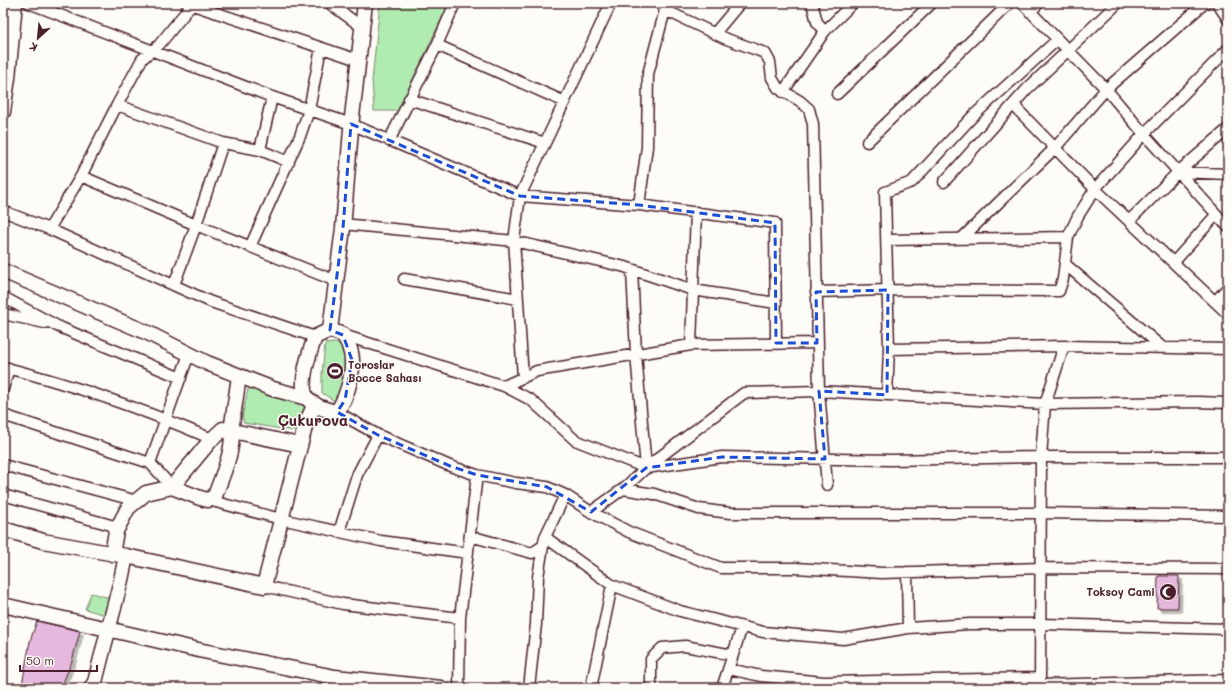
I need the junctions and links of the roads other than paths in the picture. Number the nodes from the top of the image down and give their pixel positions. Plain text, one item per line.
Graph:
1 (15, 3) edge
2 (29, 3) edge
3 (330, 3) edge
4 (365, 3) edge
5 (455, 3) edge
6 (611, 3) edge
7 (740, 3) edge
8 (812, 3) edge
9 (853, 3) edge
10 (932, 3) edge
11 (1010, 3) edge
12 (1022, 3) edge
13 (1039, 3) edge
14 (1118, 3) edge
15 (1205, 3) edge
16 (1217, 3) edge
17 (191, 4) edge
18 (664, 6) edge
19 (1030, 12) junction
20 (1228, 19) edge
21 (362, 27) junction
22 (825, 31) junction
23 (715, 33) junction
24 (1057, 40) junction
25 (437, 45) junction
26 (321, 48) junction
27 (1228, 49) edge
28 (1067, 50) junction
29 (151, 51) junction
30 (358, 60) junction
31 (5, 78) edge
32 (1106, 89) junction
33 (783, 92) junction
34 (837, 94) dead end
35 (272, 97) junction
36 (410, 99) junction
37 (565, 102) junction
38 (1015, 104) junction
39 (116, 105) junction
40 (309, 110) junction
41 (3, 112) edge
42 (351, 124) junction
43 (1228, 129) edge
44 (1144, 134) junction
45 (389, 141) junction
46 (867, 142) dead end
47 (223, 143) junction
48 (545, 143) junction
49 (1054, 149) junction
50 (260, 150) junction
51 (289, 162) junction
52 (1178, 172) junction
53 (1228, 174) edge
54 (81, 176) junction
55 (944, 182) dead end
56 (1095, 189) junction
57 (520, 196) junction
58 (639, 205) junction
59 (3, 211) edge
60 (696, 212) junction
61 (1216, 215) junction
62 (1129, 221) junction
63 (343, 224) junction
64 (196, 226) junction
65 (1228, 227) edge
66 (49, 229) junction
67 (1068, 237) junction
68 (961, 239) junction
69 (887, 240) junction
70 (514, 241) junction
71 (250, 247) junction
72 (1174, 262) junction
73 (1065, 264) junction
74 (632, 269) junction
75 (3, 271) edge
76 (404, 279) dead end
77 (336, 281) junction
78 (174, 285) junction
79 (1228, 288) edge
80 (693, 290) junction
81 (888, 290) junction
82 (816, 292) junction
83 (3, 296) edge
84 (518, 299) junction
85 (1216, 301) junction
86 (776, 303) junction
87 (3, 314) edge
88 (1228, 314) edge
89 (57, 326) junction
90 (336, 332) junction
91 (315, 337) junction
92 (776, 343) junction
93 (817, 343) junction
94 (691, 345) junction
95 (1064, 346) junction
96 (1163, 348) junction
97 (889, 349) junction
98 (1228, 350) edge
99 (189, 354) junction
100 (636, 354) junction
101 (6, 368) edge
102 (239, 376) junction
103 (181, 378) junction
104 (523, 378) junction
105 (504, 386) junction
106 (3, 389) edge
107 (819, 391) junction
108 (887, 395) junction
109 (311, 401) junction
110 (1228, 403) edge
111 (1045, 404) junction
112 (337, 412) junction
113 (3, 415) edge
114 (166, 419) junction
115 (231, 430) junction
116 (378, 435) junction
117 (212, 439) junction
118 (300, 445) junction
119 (1041, 457) junction
120 (1228, 457) edge
121 (825, 459) junction
122 (150, 463) junction
123 (3, 466) edge
124 (646, 468) junction
125 (477, 475) junction
126 (827, 485) dead end
127 (172, 487) junction
128 (623, 488) junction
129 (3, 495) edge
130 (565, 495) junction
131 (137, 500) junction
132 (208, 500) junction
133 (591, 512) junction
134 (1040, 513) junction
135 (1228, 516) edge
136 (281, 519) junction
137 (118, 527) junction
138 (3, 529) edge
139 (339, 532) junction
140 (470, 536) junction
141 (544, 541) junction
142 (468, 553) junction
143 (119, 555) junction
144 (1041, 568) junction
145 (1228, 569) edge
146 (907, 572) junction
147 (612, 585) junction
148 (264, 586) junction
149 (3, 605) edge
150 (460, 618) junction
151 (1041, 624) junction
152 (742, 627) junction
153 (908, 628) junction
154 (1228, 629) edge
155 (108, 630) junction
156 (733, 655) junction
157 (729, 669) junction
158 (1228, 680) edge
159 (337, 683) edge
160 (1040, 684) edge
161 (91, 688) edge
162 (441, 688) edge
163 (459, 688) edge
164 (529, 688) edge
165 (591, 688) edge
166 (652, 688) edge
167 (722, 688) edge

1 - 31 street
2 - 29 street
3 - 21 street
4 - 21 street
5 - 25 street
6 - 37 street
7 - 23 street
8 - 22 street
9 - 22 street
10 - 34 street
11 - 46 street
12 - 19 street
13 - 19 street
14 - 28 street
15 - 32 street
16 - 20 street
17 - 26 street
17 - 29 street
18 - 23 street
18 - 58 street
19 - 24 street
21 - 30 street
22 - 33 street
23 - 33 street
24 - 28 street
24 - 69 street
25 - 36 street
25 - 37 street
26 - 30 street
26 - 40 street
27 - 44 street
28 - 32 street
28 - 38 street
29 - 35 street
29 - 39 street
30 - 42 street
31 - 41 street
32 - 44 street
32 - 49 street
33 - 82 street
35 - 40 street
35 - 50 street
36 - 45 street
36 - 48 street
37 - 48 street
38 - 49 street
38 - 55 street
39 - 47 street
39 - 54 street
40 - 42 street
40 - 51 street
42 - 45 street
42 - 63 street
43 - 52 street
44 - 52 street
44 - 56 street
45 - 57 street
47 - 50 street
47 - 64 street
48 - 57 street
49 - 56 street
49 - 68 street
50 - 51 street
51 - 71 street
52 - 53 street
52 - 61 street
52 - 62 street
54 - 64 street
54 - 66 street
56 - 62 street
56 - 67 street
57 - 58 street
57 - 70 street
58 - 60 street
59 - 66 street
60 - 80 street
60 - 86 street
61 - 65 street
61 - 72 street
62 - 72 street
63 - 70 street
63 - 77 street
64 - 71 street
64 - 78 street
66 - 78 street
67 - 68 street
67 - 73 street
68 - 69 street
69 - 81 street
70 - 74 street
70 - 84 street
71 - 77 street
72 - 85 street
73 - 81 street
73 - 96 street
74 - 80 street
74 - 100 street
75 - 99 street
76 - 84 street
77 - 90 street
78 - 91 street
79 - 85 street
80 - 86 street
80 - 94 street
81 - 82 street
81 - 97 street
82 - 93 street
83 - 89 street
84 - 104 street
85 - 88 street
86 - 92 street
87 - 89 street
89 - 103 street
90 - 91 street
90 - 105 street
90 - 112 street
91 - 109 street
92 - 93 street
92 - 94 street
93 - 107 street
94 - 100 street
95 - 96 street
95 - 97 street
95 - 111 street
96 - 98 street
97 - 108 street
99 - 102 street
99 - 103 street
100 - 104 street
100 - 124 street
101 - 106 street
101 - 114 street
102 - 109 street
102 - 115 street
103 - 114 street
104 - 105 street
105 - 124 street
107 - 108 street
107 - 121 street
107 - 124 street
108 - 111 street
109 - 112 street
109 - 118 street
110 - 111 street
111 - 119 street
112 - 116 street
113 - 122 street
114 - 117 street
114 - 122 street
115 - 117 street
115 - 118 street
115 - 132 street
116 - 125 street
116 - 139 street
117 - 127 street
118 - 136 street
119 - 120 street
119 - 121 street
119 - 134 street
121 - 124 street
121 - 126 street
122 - 127 street
123 - 131 street
124 - 128 street
125 - 130 street
125 - 140 street
127 - 131 street
127 - 132 street
128 - 133 street
128 - 134 street
129 - 137 street
130 - 133 street
130 - 141 street
131 - 137 street
132 - 136 street
133 - 146 street
134 - 135 street
134 - 144 street
136 - 139 street
136 - 148 street
137 - 143 street
138 - 143 street
139 - 142 street
140 - 141 street
140 - 142 street
141 - 147 street
141 - 164 street
142 - 150 street
143 - 148 street
143 - 155 street
144 - 145 street
144 - 146 street
144 - 151 street
146 - 153 street
147 - 152 street
147 - 165 street
148 - 150 street
149 - 155 street
150 - 163 street
151 - 153 street
151 - 154 street
151 - 160 street
152 - 153 street
152 - 156 street
155 - 159 street
155 - 161 street
156 - 157 street
156 - 166 street
157 - 160 street
157 - 167 street
158 - 160 street
159 - 162 street

